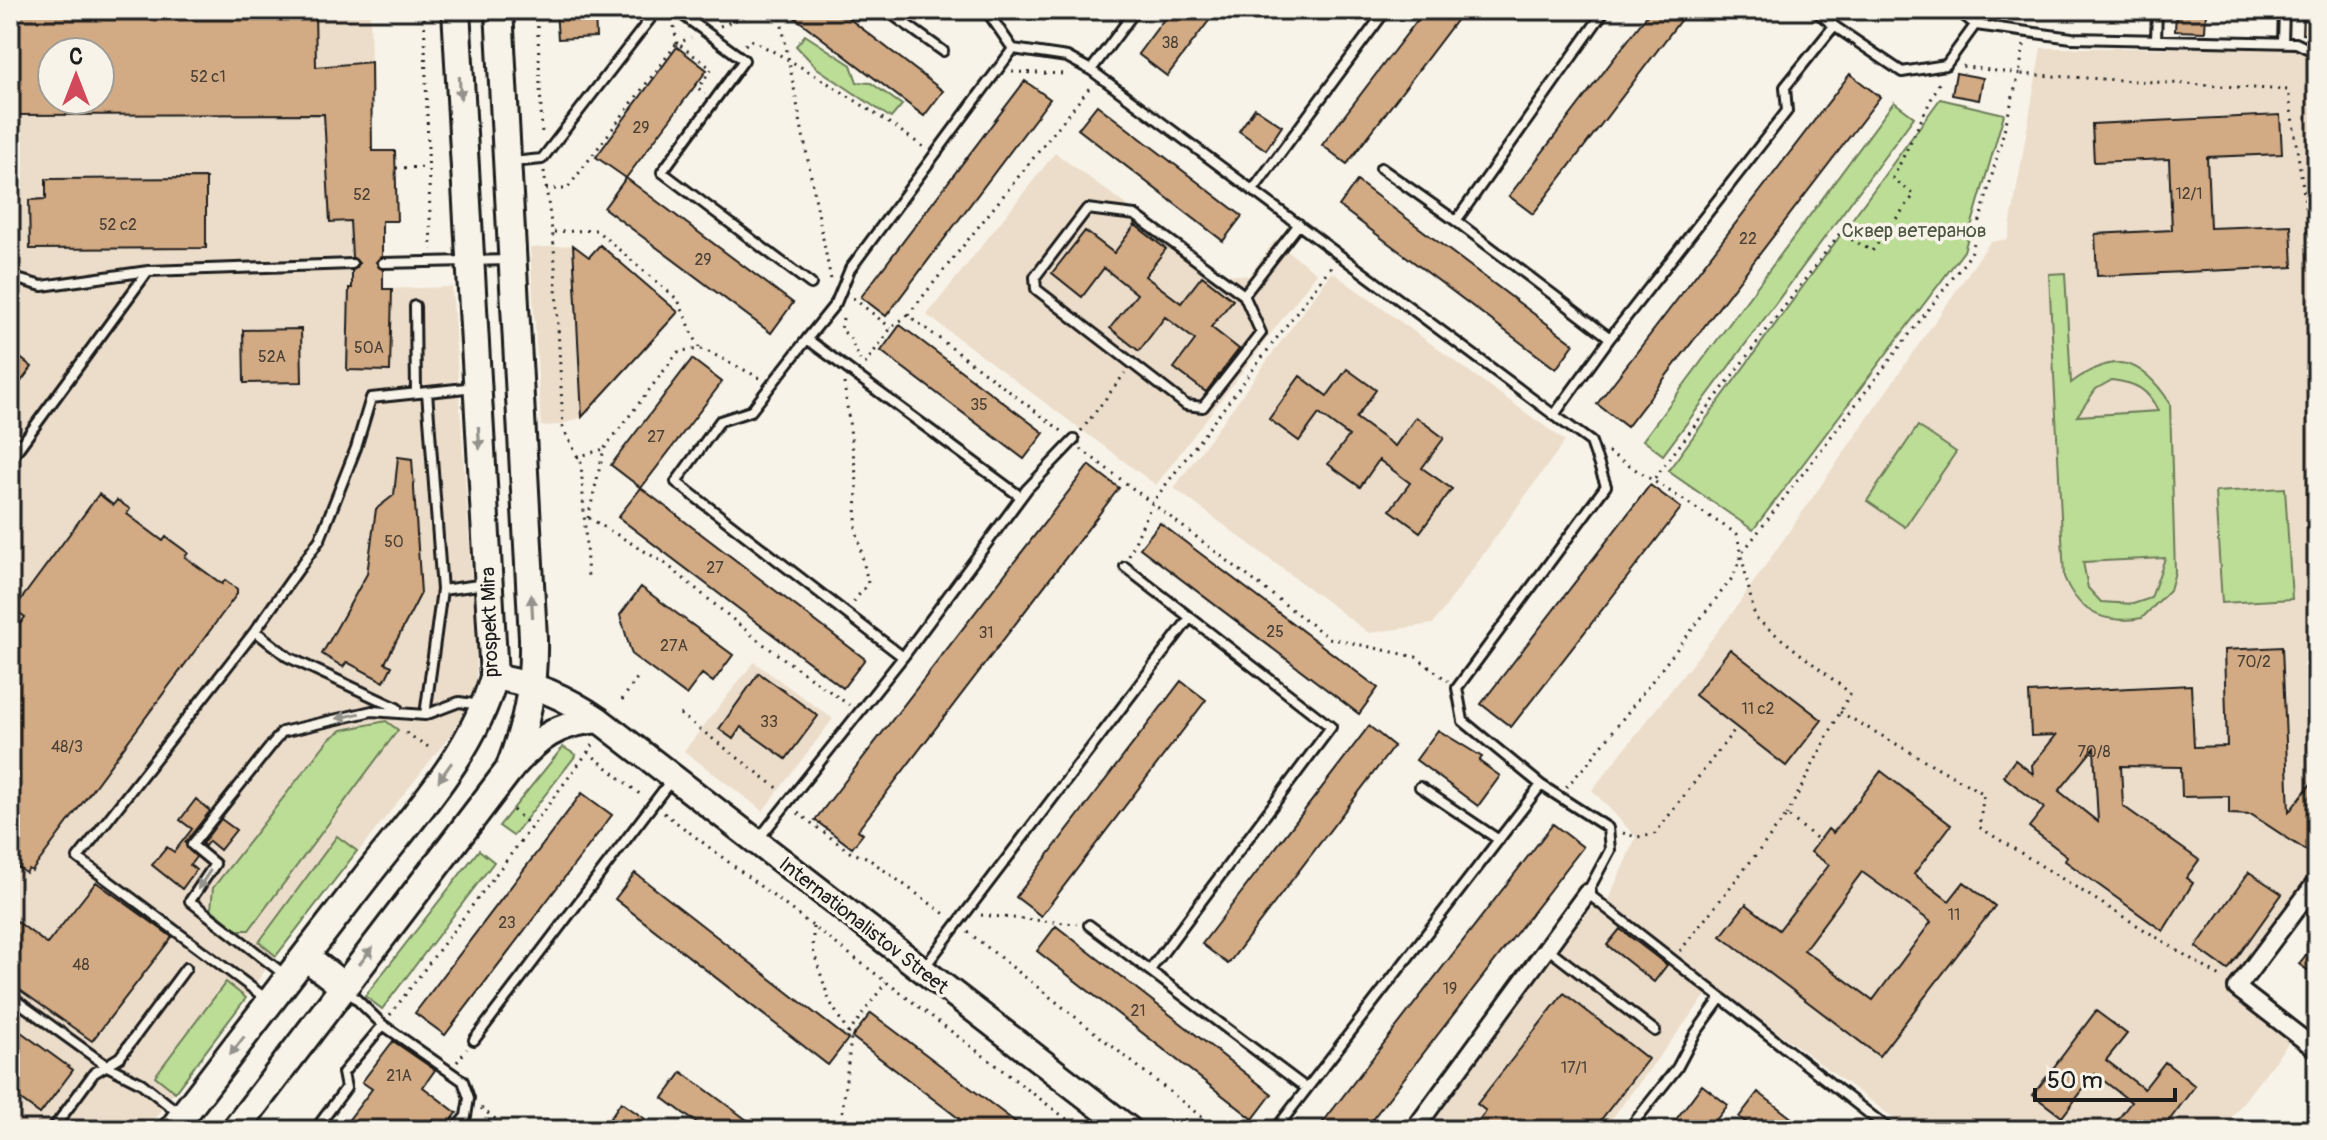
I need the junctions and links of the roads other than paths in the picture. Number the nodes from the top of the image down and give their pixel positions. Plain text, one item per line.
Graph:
1 (456, 10) edge
2 (499, 10) edge
3 (657, 10) edge
4 (676, 10) edge
5 (886, 10) edge
6 (986, 10) edge
7 (1136, 10) edge
8 (1386, 10) edge
9 (1605, 10) edge
10 (1815, 10) edge
11 (1957, 10) edge
12 (1986, 10) edge
13 (2157, 10) edge
14 (2284, 10) edge
15 (1976, 25) junction
16 (1834, 26) junction
17 (2156, 40) junction
18 (2283, 42) junction
19 (1013, 49) junction
20 (943, 51) dead end
21 (2317, 53) edge
22 (1091, 70) junction
23 (508, 162) junction
24 (1381, 168) dead end
25 (1253, 190) junction
26 (1456, 221) junction
27 (511, 222) junction
28 (466, 223) junction
29 (1299, 224) junction
30 (513, 260) junction
31 (468, 261) junction
32 (383, 263) dead end
33 (352, 264) dead end
34 (148, 271) junction
35 (10, 277) edge
36 (811, 284) dead end
37 (1244, 295) junction
38 (415, 306) dead end
39 (517, 330) junction
40 (473, 332) junction
41 (1610, 338) junction
42 (807, 339) junction
43 (476, 387) junction
44 (427, 392) junction
45 (416, 393) junction
46 (1554, 415) junction
47 (1074, 440) road end
48 (10, 460) edge
49 (1021, 497) junction
50 (1125, 567) road end
51 (488, 583) junction
52 (442, 590) junction
53 (1189, 619) junction
54 (255, 631) junction
55 (903, 657) junction
56 (494, 677) junction
57 (534, 684) junction
58 (486, 706) junction
59 (425, 715) junction
60 (599, 720) junction
61 (509, 770) junction
62 (673, 777) junction
63 (1541, 785) junction
64 (1420, 787) dead end
65 (1499, 840) junction
66 (756, 841) junction
67 (2317, 881) edge
68 (1587, 893) junction
69 (1089, 925) road end
70 (1547, 948) junction
71 (305, 956) junction
72 (186, 968) dead end
73 (922, 970) junction
74 (1150, 970) junction
75 (289, 978) junction
76 (343, 986) junction
77 (10, 996) edge
78 (1721, 998) junction
79 (270, 1002) junction
80 (383, 1025) junction
81 (1655, 1031) dead end
82 (474, 1040) road end
83 (2317, 1050) edge
84 (107, 1066) junction
85 (1306, 1088) junction
86 (177, 1123) edge
87 (1115, 1126) edge
88 (52, 1130) edge
89 (235, 1130) edge
90 (315, 1130) edge
91 (455, 1130) edge
92 (1275, 1130) edge
93 (1414, 1130) edge
94 (1628, 1130) edge
95 (1890, 1130) edge

1 -> 28 main road, prospekt Mira
2 - 23 main road
3 - 23 lane
4 - 36 lane
5 - 20 lane
6 - 19 lane
7 - 22 lane
8 - 25 lane
9 - 26 lane
10 - 16 lane
11 - 15 lane
12 - 15 lane
13 - 17 lane
14 - 18 lane
15 - 16 lane
15 - 17 lane
16 - 41 lane
17 - 18 lane
18 - 21 lane
19 - 22 lane
19 - 42 lane
22 - 25 lane
23 - 27 main road
24 - 26 lane
25 - 29 lane
26 - 41 lane
27 - 28 main road
27 - 30 main road
28 - 31 main road, prospekt Mira
29 - 37 lane
29 - 46 lane
30 - 31 lane
30 - 39 main road
31 - 32 lane
31 - 40 main road, prospekt Mira
33 - 34 lane
34 - 35 lane
34 - 48 lane
37 - 37 lane
38 - 45 lane
39 - 40 main road
57 -> 39 main road
40 - 43 main road, prospekt Mira
41 - 46 lane
42 - 49 lane
42 - 55 lane
43 - 44 lane
43 -> 51 main road, prospekt Mira
44 - 45 lane
44 - 52 lane
45 - 54 lane
46 - 63 lane
47 - 49 lane
49 - 55 lane
50 - 53 lane
51 - 52 lane
51 - 56 main road, prospekt Mira
52 - 59 lane
53 - 73 lane
53 - 74 lane
54 - 59 lane
54 - 79 lane
55 - 66 lane
56 - 57 street, Internationalistov Street
56 - 58 main road, prospekt Mira
57 - 60 street, Internationalistov Street
57 - 61 main road
58 - 59 lane
58 -> 71 main road, prospekt Mira
59 -> 75 lane
60 - 61 street
60 - 62 street, Internationalistov Street
76 -> 61 main road
62 - 66 street, Internationalistov Street
62 - 82 lane
63 - 65 lane
63 - 68 lane
64 - 65 lane
65 - 85 lane
66 - 73 street, Internationalistov Street
67 - 83 street
68 - 70 street
68 - 78 lane
69 - 74 lane
70 - 81 lane
70 - 93 street
71 - 75 main road, prospekt Mira
71 - 76 main road
72 - 84 lane
73 - 87 street, Internationalistov Street
74 - 85 lane
75 - 79 main road, prospekt Mira
76 - 80 lane
76 - 89 main road
77 - 84 lane
78 - 94 lane
78 - 95 lane
79 -> 86 main road, prospekt Mira
80 - 90 lane
80 - 91 lane
84 - 86 lane
84 - 88 lane
85 - 92 lane

